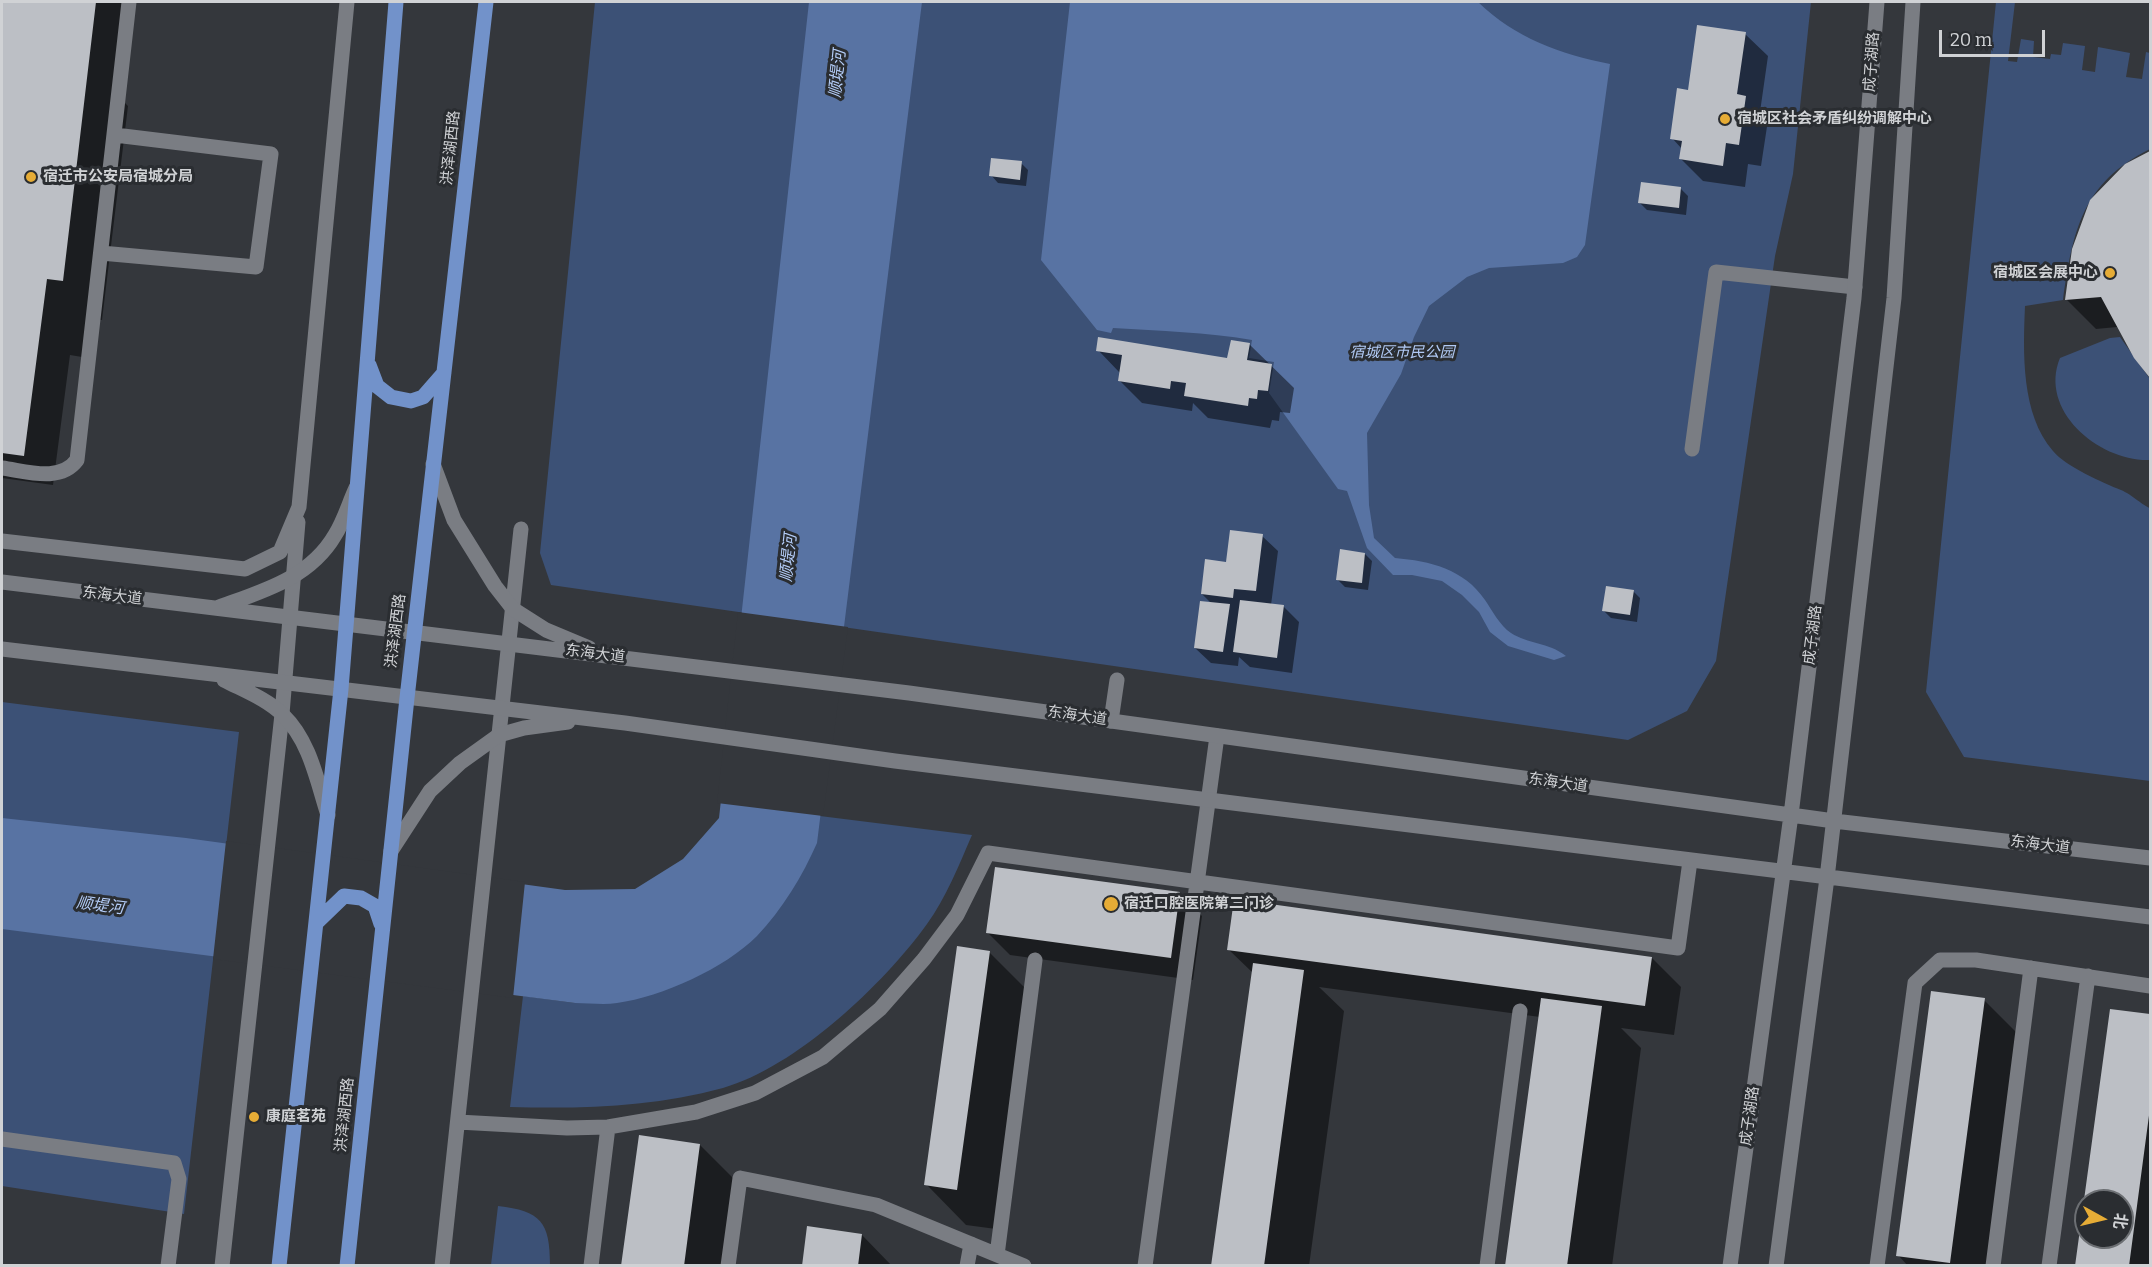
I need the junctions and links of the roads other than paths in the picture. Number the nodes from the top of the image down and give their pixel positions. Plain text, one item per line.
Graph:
1 (129, 2) edge
2 (347, 2) edge
3 (396, 2) edge
4 (486, 2) edge
5 (1877, 2) edge
6 (1913, 2) edge
7 (115, 135) junction
8 (101, 253) junction
9 (1855, 287) junction
10 (367, 359) junction
11 (444, 373) junction
12 (1692, 449) dead end
13 (434, 464) junction
14 (2, 468) edge
15 (358, 482) junction
16 (299, 507) junction
17 (521, 529) dead end
18 (2, 541) edge
19 (294, 579) junction
20 (2, 582) edge
21 (215, 608) junction
22 (513, 609) junction
23 (290, 618) junction
24 (347, 624) junction
25 (414, 631) junction
26 (509, 643) junction
27 (2, 649) edge
28 (605, 655) junction
29 (213, 674) junction
30 (1117, 680) dead end
31 (285, 683) junction
32 (341, 690) junction
33 (407, 698) junction
34 (502, 709) junction
35 (282, 714) junction
36 (589, 719) junction
37 (1111, 721) junction
38 (499, 735) junction
39 (1217, 736) junction
40 (1209, 800) junction
41 (328, 815) junction
42 (1791, 815) junction
43 (1834, 821) junction
44 (390, 851) junction
45 (2151, 858) edge
46 (1690, 861) junction
47 (1783, 873) junction
48 (1827, 878) junction
49 (1198, 882) junction
50 (2151, 917) edge
51 (316, 923) junction
52 (382, 929) junction
53 (1035, 960) dead end
54 (2031, 968) junction
55 (2088, 976) junction
56 (2151, 986) edge
57 (1520, 1011) dead end
58 (458, 1122) junction
59 (608, 1127) junction
60 (2, 1139) edge
61 (971, 1244) junction
62 (997, 1255) junction
63 (168, 1266) edge
64 (222, 1266) edge
65 (279, 1266) edge
66 (347, 1266) edge
67 (442, 1266) edge
68 (591, 1266) edge
69 (728, 1266) edge
70 (968, 1266) edge
71 (1024, 1266) edge
72 (1145, 1266) edge
73 (1487, 1266) edge
74 (1730, 1266) edge
75 (1776, 1266) edge
76 (1877, 1266) edge
77 (1993, 1266) edge
78 (2049, 1266) edge

1 - 7 street
2 - 16 street
3 - 10 main road
4 - 11 main road, 洪泽湖西路
5 - 9 street, 成子湖路
6 - 43 street
7 - 8 street
7 - 8 street
8 - 14 street
9 - 12 street
9 - 42 street, 成子湖路
10 - 11 main road
10 - 15 main road
11 - 13 main road, 洪泽湖西路
13 - 22 street
13 - 25 main road, 洪泽湖西路
15 - 19 street
15 - 24 main road
16 - 18 street
16 - 19 street
17 - 22 street
19 - 21 street
19 - 23 street
20 - 21 street, 东海大道
21 - 23 street, 东海大道
22 - 26 street
22 - 28 street
23 - 24 street, 东海大道
23 - 31 street
24 - 25 street, 东海大道
24 - 32 main road
25 - 26 street, 东海大道
25 - 33 main road, 洪泽湖西路
26 - 28 street, 东海大道
26 - 34 street
27 - 29 street
28 - 37 street, 东海大道
29 - 31 street
29 - 35 street
30 - 37 street
31 - 32 street
31 - 35 street
32 - 33 street
32 - 41 main road
33 - 34 street
33 - 44 main road, 洪泽湖西路
34 - 36 street
34 - 38 street
35 - 41 street
35 - 64 street
36 - 38 street
36 - 40 street
37 - 39 street, 东海大道
38 - 44 street
38 - 58 street
39 - 40 street
39 - 42 street, 东海大道
40 - 46 street
40 - 49 street
41 - 51 main road
42 - 43 street, 东海大道
42 - 47 street, 成子湖路
43 - 45 street, 东海大道
43 - 48 street
44 - 52 main road, 洪泽湖西路
46 - 47 street
46 - 49 street
47 - 48 street
47 - 74 street, 成子湖路
48 - 50 street
48 - 75 street
49 - 59 street
49 - 72 street
51 - 52 main road
51 - 65 main road
52 - 66 main road, 洪泽湖西路
53 - 62 street
54 - 55 street
54 - 76 street
54 - 77 street
55 - 56 street
55 - 78 street
57 - 73 street
58 - 59 street
58 - 67 street
59 - 68 street
60 - 63 street
61 - 62 street
61 - 69 street
61 - 70 street
62 - 71 street

